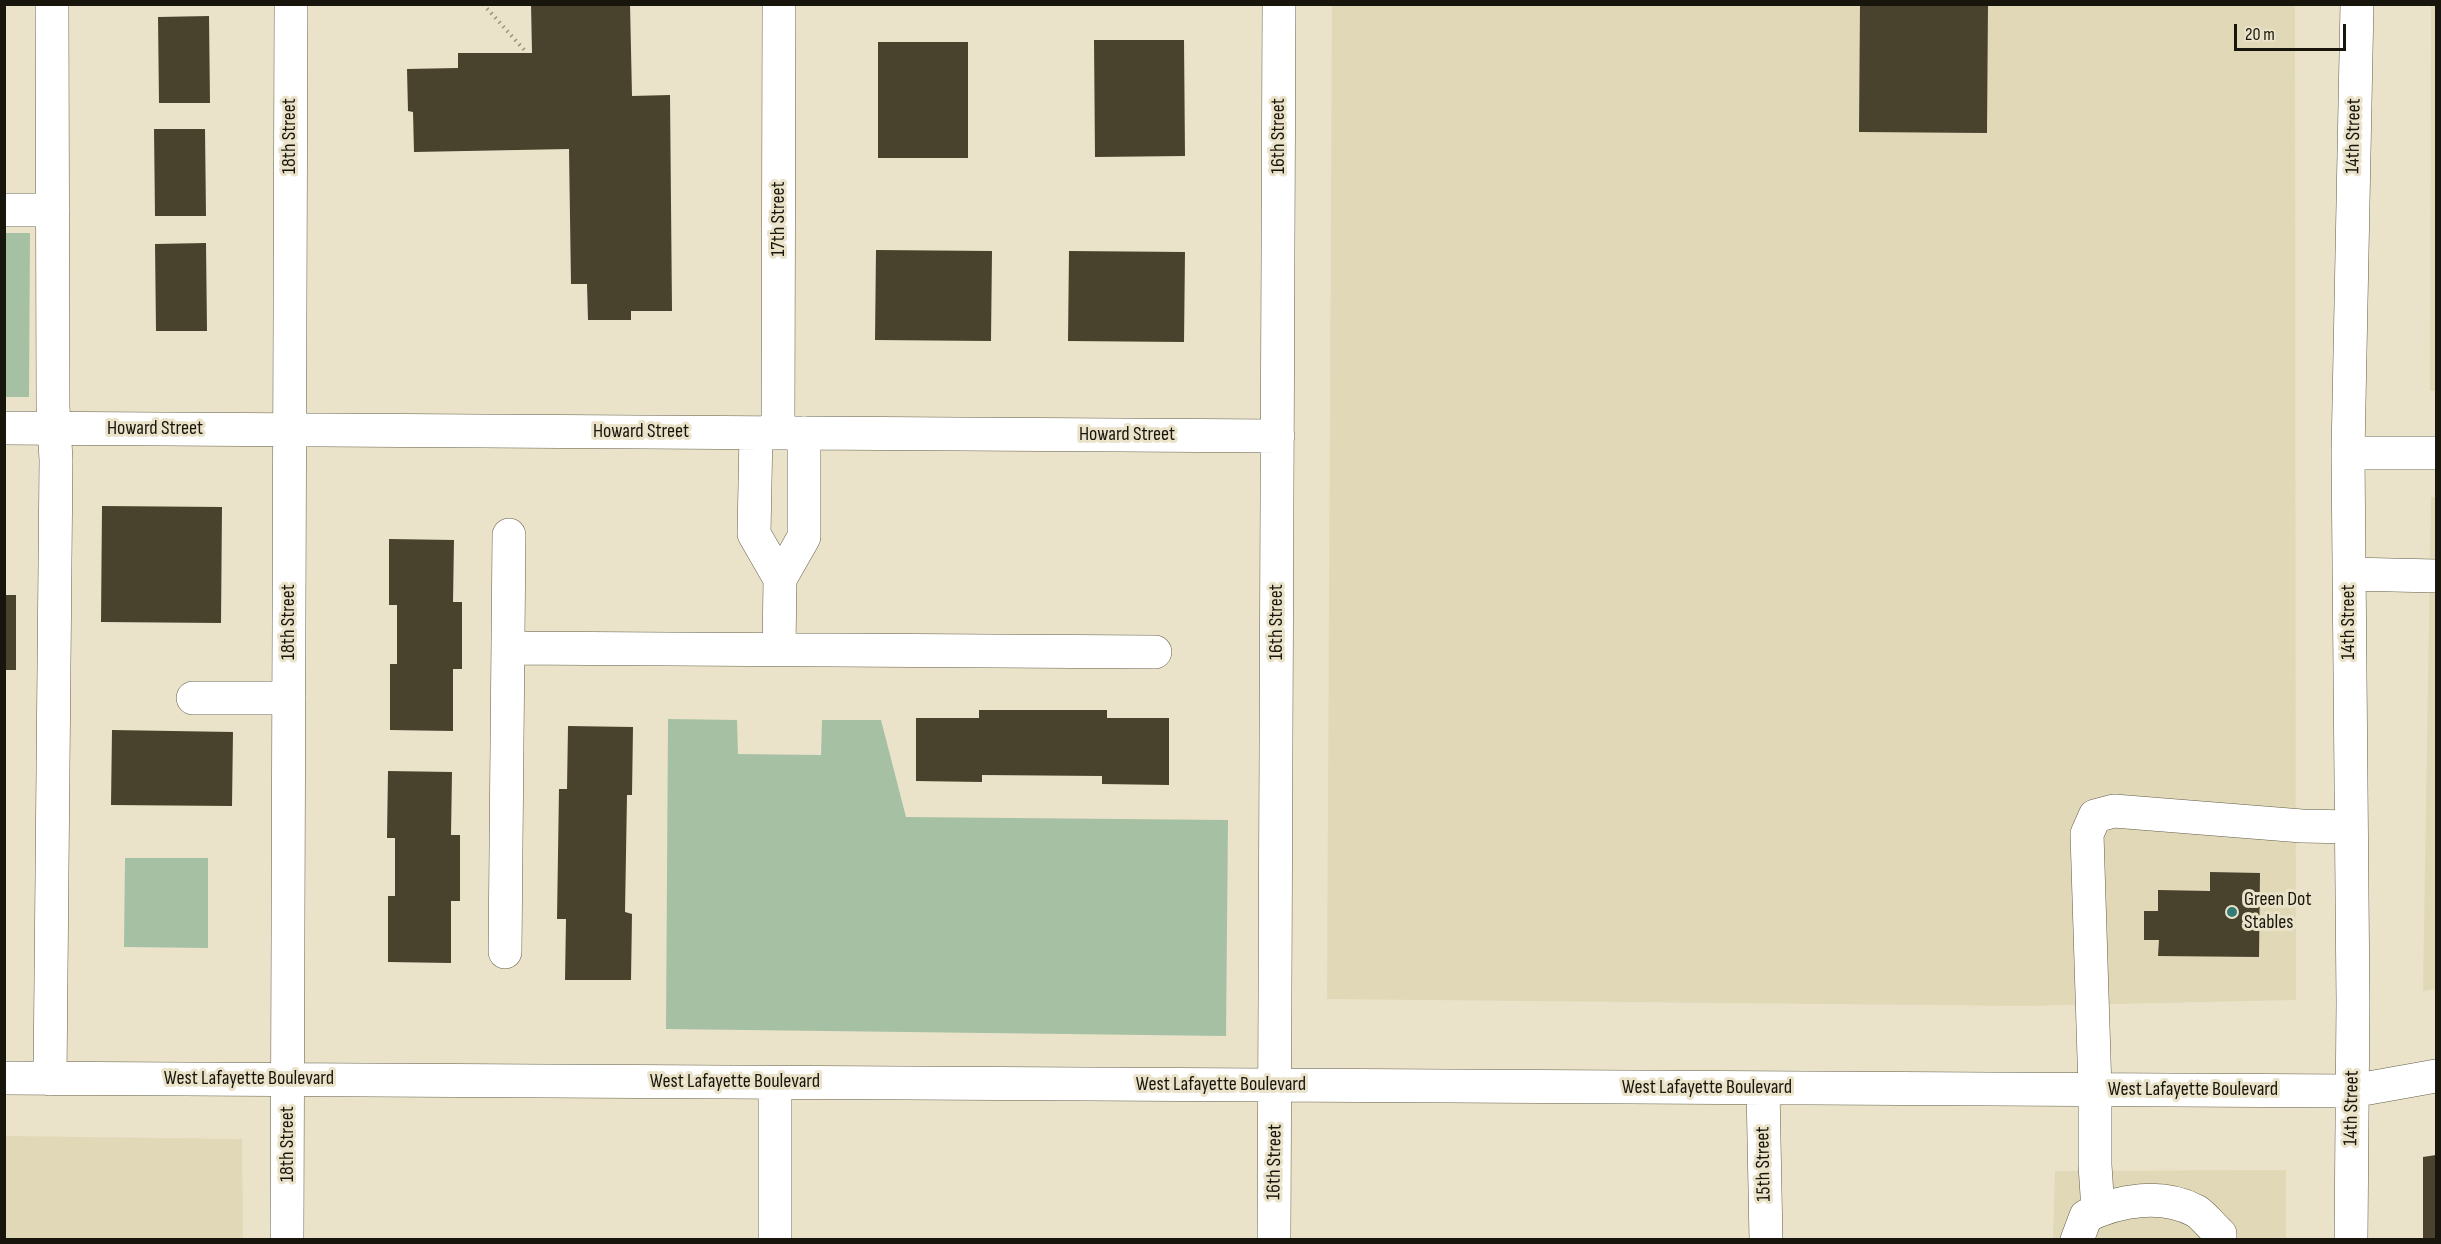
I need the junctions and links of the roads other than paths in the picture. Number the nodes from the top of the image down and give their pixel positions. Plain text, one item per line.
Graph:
1 (52, 4) edge
2 (291, 4) edge
3 (779, 4) edge
4 (1279, 4) edge
5 (2356, 4) edge
6 (4, 210) edge
7 (53, 210) junction
8 (4, 428) edge
9 (56, 428) junction
10 (290, 430) junction
11 (779, 433) junction
12 (1278, 436) junction
13 (2348, 453) junction
14 (2436, 453) edge
15 (509, 535) dead end
16 (2349, 574) junction
17 (2436, 576) edge
18 (780, 579) junction
19 (508, 648) junction
20 (779, 649) junction
21 (1155, 652) dead end
22 (193, 698) dead end
23 (289, 698) junction
24 (2351, 827) junction
25 (505, 952) dead end
26 (2436, 1076) edge
27 (4, 1078) edge
28 (50, 1079) junction
29 (288, 1080) junction
30 (775, 1083) junction
31 (1275, 1085) junction
32 (1763, 1088) junction
33 (2095, 1090) junction
34 (2352, 1091) junction
35 (2098, 1210) junction
36 (287, 1239) edge
37 (776, 1239) edge
38 (1274, 1239) edge
39 (1766, 1239) edge
40 (2077, 1239) edge
41 (2220, 1239) edge
42 (2351, 1239) edge

1 - 7 street
2 - 10 street, 18th Street
3 - 11 street, 17th Street
4 - 12 street, 16th Street
5 - 13 street, 14th Street
6 - 7 street
7 - 9 street
8 - 9 street, Howard Street
9 - 10 street, Howard Street
9 - 28 street
10 - 11 street, Howard Street
10 - 23 street, 18th Street
11 - 12 street, Howard Street
11 - 18 street
11 - 18 street
12 - 31 street, 16th Street
13 - 14 street
13 - 16 street, 14th Street
15 - 19 street
16 - 17 street
16 - 24 street, 14th Street
18 - 20 street
19 - 20 street
19 - 25 street
20 - 21 street
22 - 23 street
23 - 29 street, 18th Street
24 - 33 street
24 - 34 street, 14th Street
26 - 34 street, West Lafayette Boulevard
27 - 28 street, West Lafayette Boulevard
28 - 29 street, West Lafayette Boulevard
29 - 30 street, West Lafayette Boulevard
29 - 36 street, 18th Street
30 - 31 street, West Lafayette Boulevard
30 - 37 street
31 - 32 street, West Lafayette Boulevard
31 - 38 street, 16th Street
32 - 33 street, West Lafayette Boulevard
32 - 39 street, 15th Street
33 - 34 street, West Lafayette Boulevard
33 - 35 street
34 - 42 street, 14th Street
35 - 40 street
35 - 41 street

